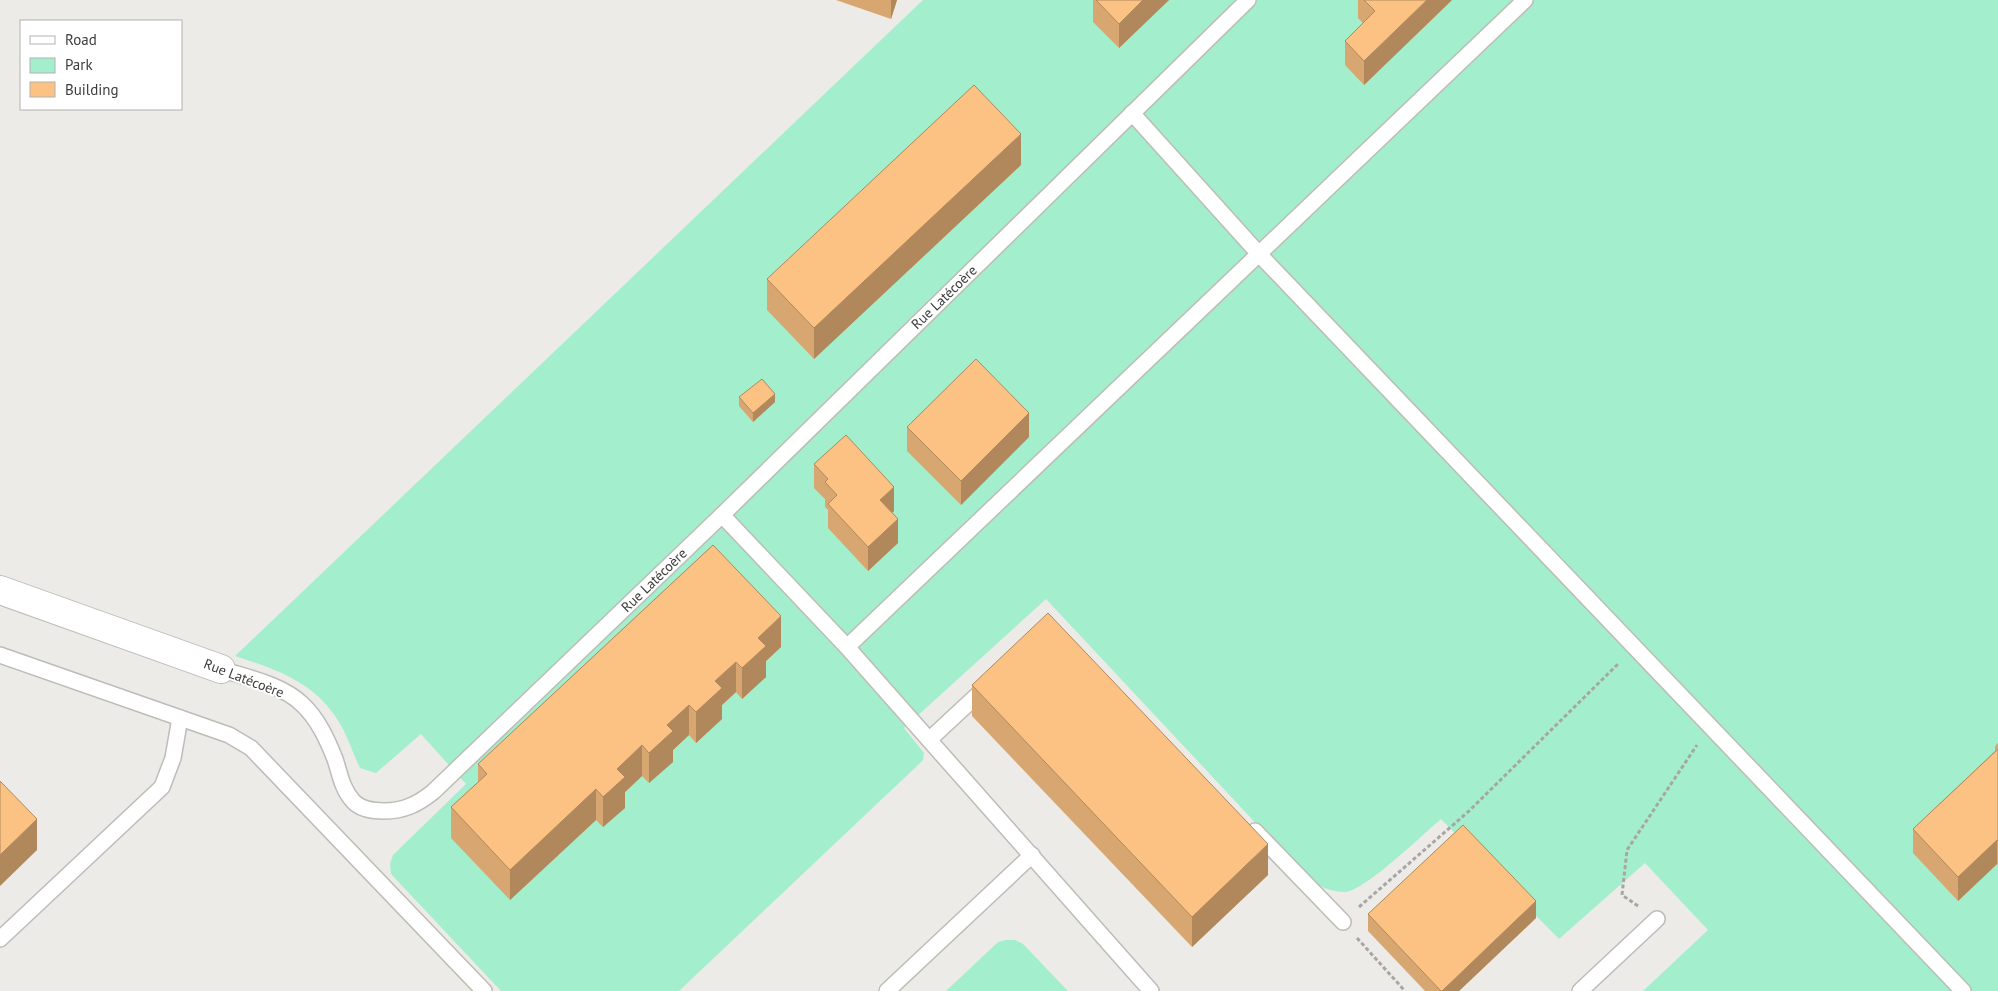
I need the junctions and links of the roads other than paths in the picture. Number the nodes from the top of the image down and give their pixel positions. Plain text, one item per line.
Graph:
1 (1248, 0) edge
2 (1525, 0) edge
3 (1132, 113) junction
4 (1259, 254) junction
5 (722, 515) junction
6 (0, 590) edge
7 (847, 647) junction
8 (0, 655) edge
9 (221, 669) joint
10 (995, 679) edge
11 (180, 718) junction
12 (930, 739) junction
13 (1246, 823) edge
14 (1032, 855) junction
15 (1657, 919) road end
16 (1343, 922) road end
17 (0, 939) edge
18 (484, 991) edge
19 (887, 991) edge
20 (1151, 991) edge
21 (1580, 991) edge
22 (1963, 991) edge

1 - 3 lane, Rue Latécoère
2 - 4 lane
3 - 4 lane
3 - 5 lane, Rue Latécoère
4 - 7 lane
4 - 22 lane
5 - 7 lane
5 - 9 lane, Rue Latécoère
6 - 9 street, Rue Latécoère
7 - 12 lane
8 - 11 lane
10 - 12 lane
11 - 17 lane
11 - 18 lane
12 - 14 lane
13 - 16 lane
14 - 19 lane
14 - 20 lane
15 - 21 lane

